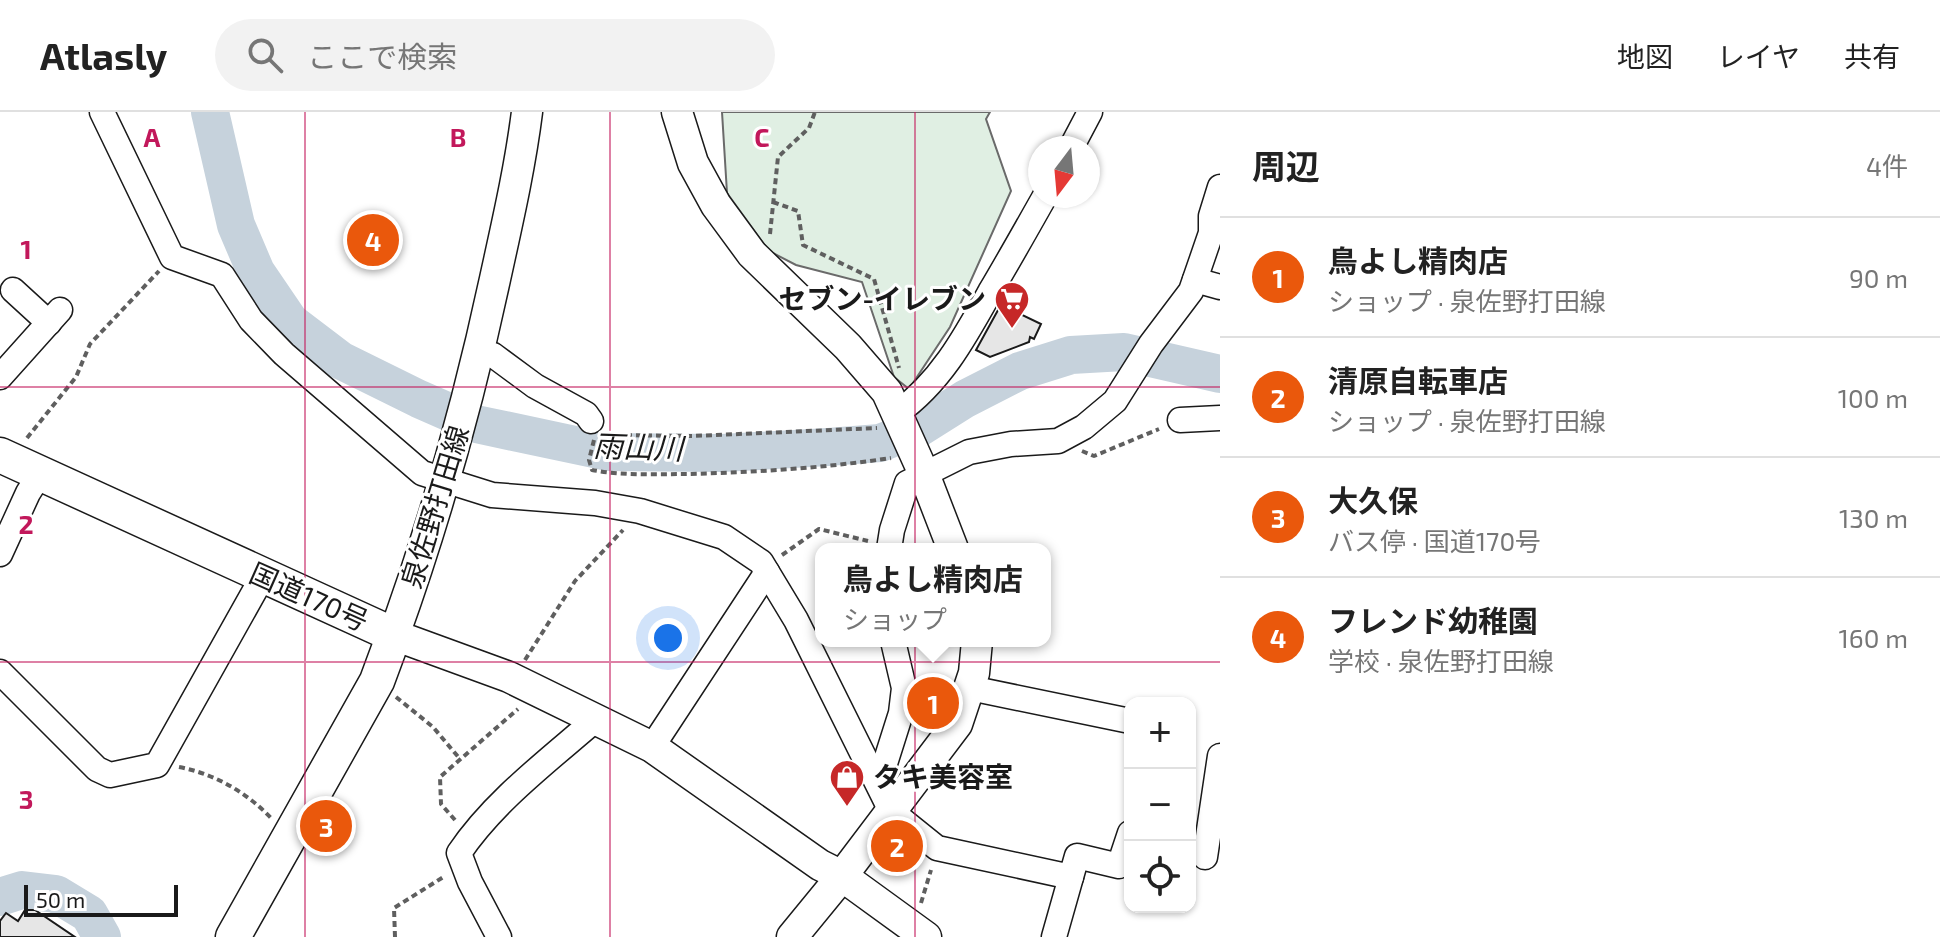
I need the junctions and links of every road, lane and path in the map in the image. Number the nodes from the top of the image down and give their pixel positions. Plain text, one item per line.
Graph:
1 (102, 112) edge
2 (527, 112) edge
3 (677, 112) edge
4 (815, 112) edge
5 (1090, 112) edge
6 (1077, 136) edge
7 (1220, 187) edge
8 (773, 202) junction
9 (1038, 208) edge
10 (769, 243) dead end
11 (172, 257) junction
12 (1195, 280) junction
13 (1220, 287) edge
14 (13, 290) dead end
15 (479, 351) junction
16 (0, 377) edge
17 (902, 414) junction
18 (1220, 418) edge
19 (1180, 420) joint
20 (594, 427) junction
21 (1058, 441) junction
22 (4, 457) edge
23 (919, 461) junction
24 (40, 474) junction
25 (444, 482) junction
26 (635, 510) junction
27 (874, 543) edge
28 (891, 543) edge
29 (951, 543) edge
30 (0, 554) edge
31 (766, 570) junction
32 (263, 576) junction
33 (394, 635) junction
34 (894, 647) edge
35 (976, 647) edge
36 (0, 672) edge
37 (377, 681) junction
38 (528, 685) junction
39 (970, 688) junction
40 (596, 719) junction
41 (1124, 720) edge
42 (652, 747) junction
43 (1220, 756) edge
44 (460, 759) junction
45 (157, 765) junction
46 (877, 779) junction
47 (891, 811) junction
48 (290, 837) junction
49 (470, 837) junction
50 (1127, 841) edge
51 (937, 848) junction
52 (1205, 856) edge
53 (464, 867) junction
54 (842, 876) junction
55 (1071, 877) junction
56 (918, 932) edge
57 (233, 937) edge
58 (395, 937) edge
59 (499, 937) edge
60 (792, 937) edge
61 (1054, 937) edge

1 - 11 street
2 - 15 main road, 泉佐野打田線
3 - 17 main road
4 - 8 path
5 - 6 street
7 - 12 street
8 - 10 path
8 - 17 path
9 - 17 street
11 - 22 path
11 - 25 street
12 - 13 street
12 - 21 street
14 - 16 street
15 - 20 street
15 - 25 main road, 泉佐野打田線
17 - 20 path
17 - 23 main road
18 - 19 street
19 - 21 path
20 - 23 path
21 - 23 street
22 - 24 highway, 国道170号
23 - 28 street
23 - 29 main road
24 - 30 street
24 - 32 highway, 国道170号
25 - 26 street
25 - 33 main road, 泉佐野打田線
26 - 31 street
26 - 38 path
27 - 31 path
31 - 42 street
31 - 46 street
32 - 33 highway, 国道170号
32 - 45 street
33 - 37 highway, 国道170号
33 - 38 main road
34 - 46 street
35 - 39 main road
36 - 45 street
37 - 44 path
37 - 48 highway, 国道170号
38 - 40 main road
38 - 44 path
39 - 41 street
39 - 47 main road
40 - 42 main road
40 - 49 street
42 - 54 main road
43 - 52 street
44 - 49 path
45 - 48 path
46 - 47 street
47 - 51 street
47 - 54 main road
48 - 57 highway, 国道170号
49 - 53 street
50 - 55 street
51 - 55 street
51 - 56 path
53 - 58 path
53 - 59 street
54 - 56 main road
54 - 60 main road
55 - 61 street

